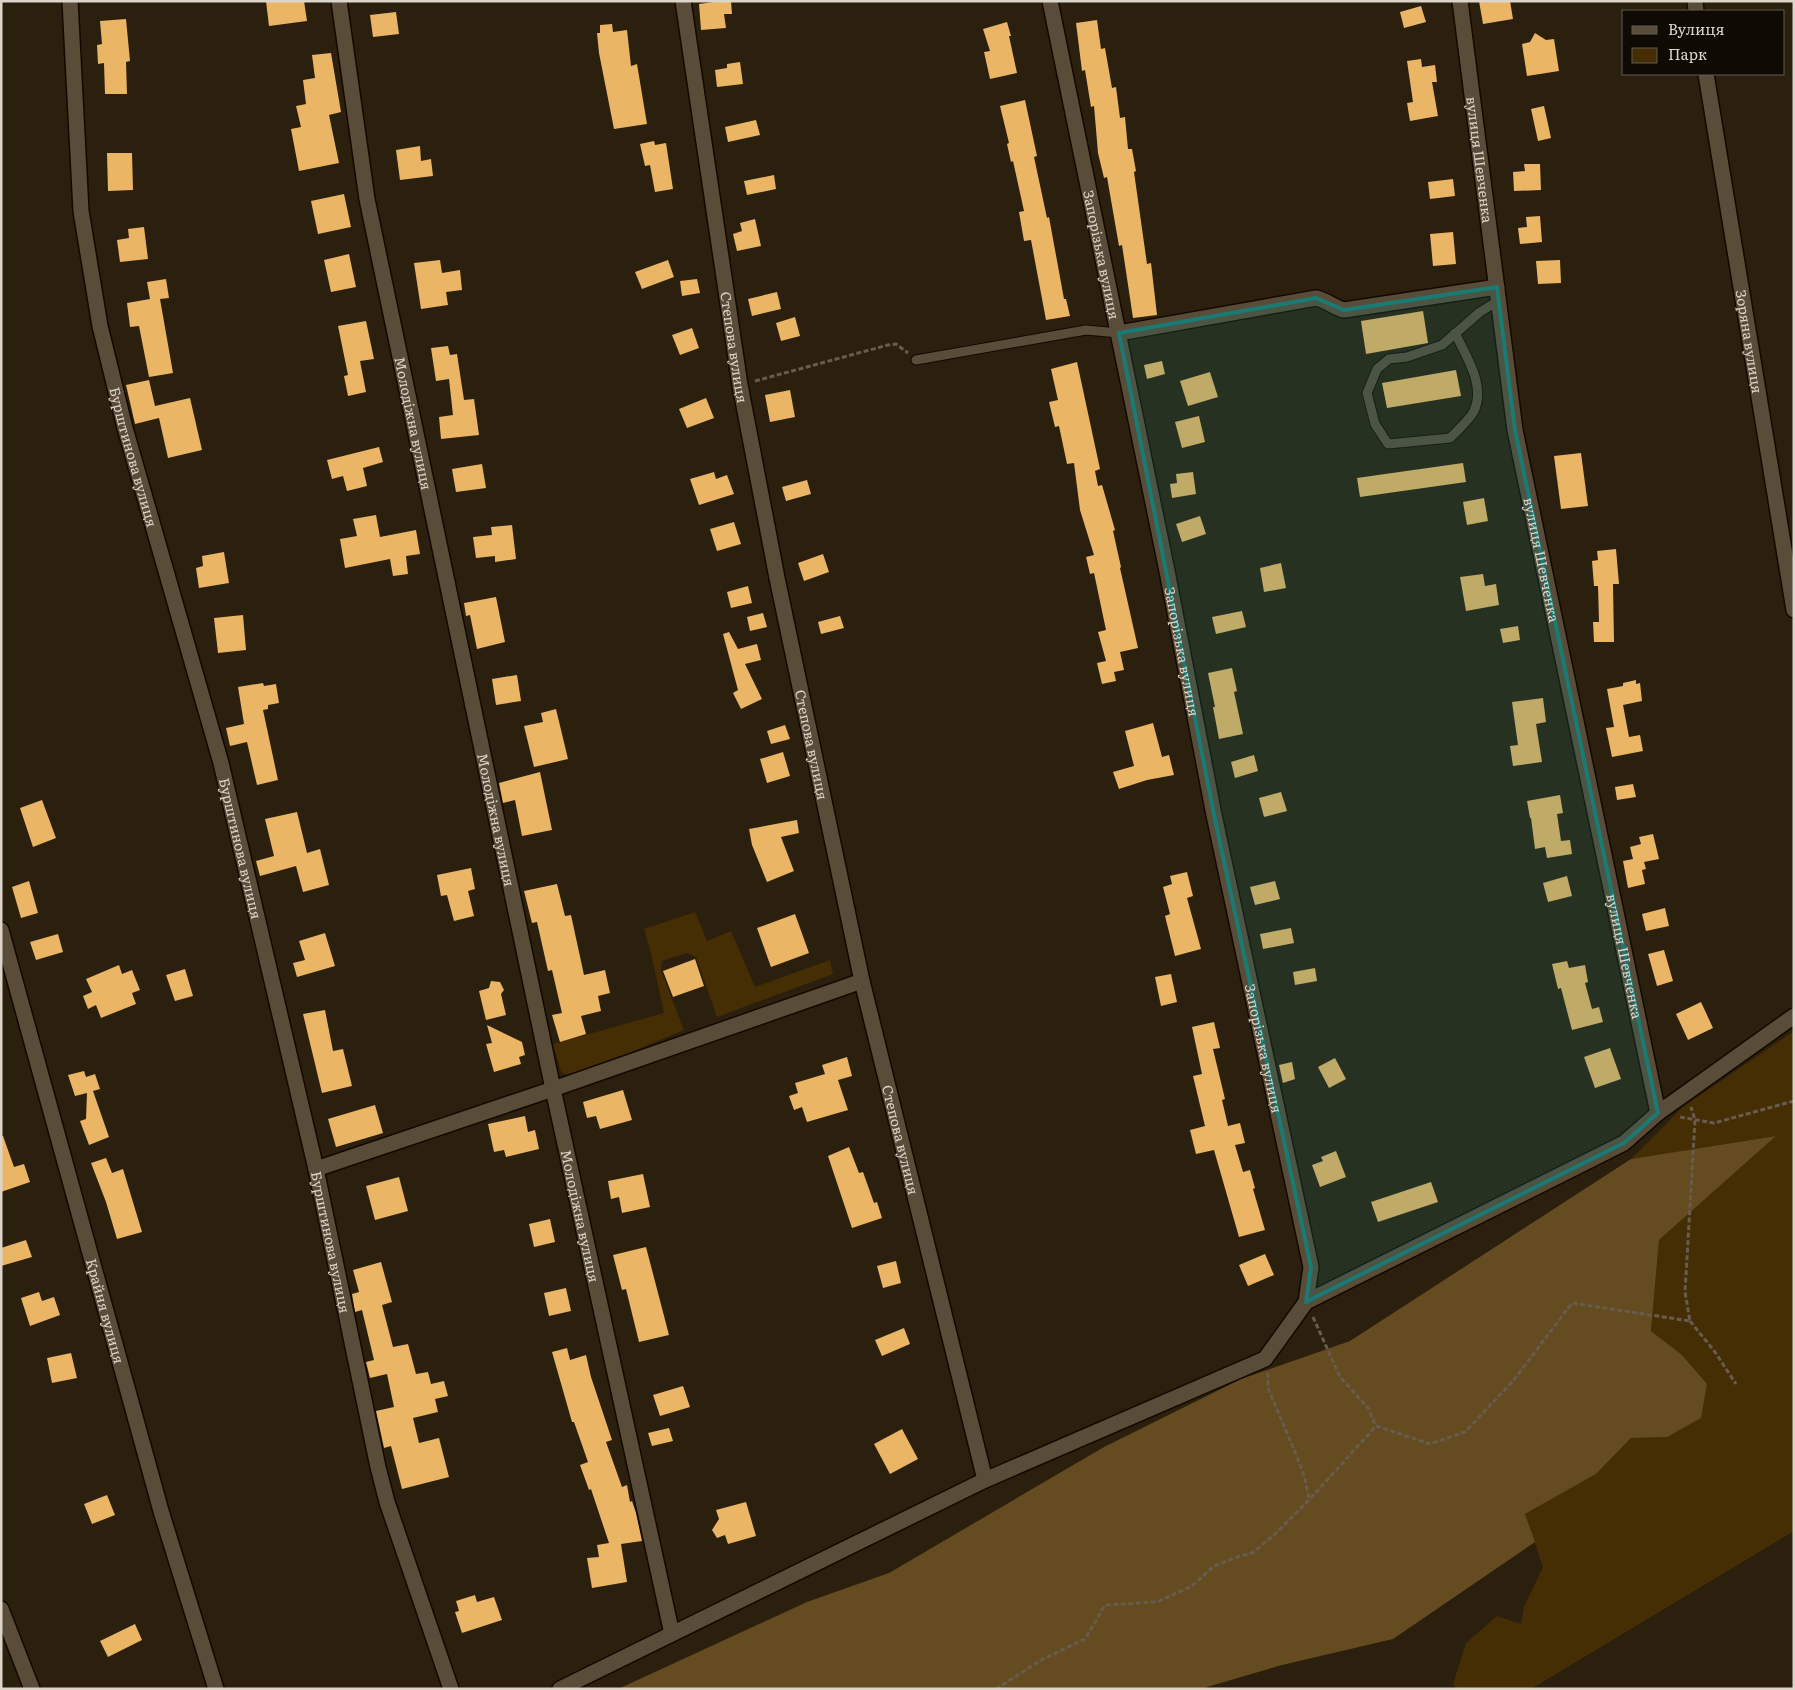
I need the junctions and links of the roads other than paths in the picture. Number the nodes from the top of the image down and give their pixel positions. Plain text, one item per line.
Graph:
1 (70, 1) edge
2 (339, 1) edge
3 (683, 1) edge
4 (1050, 1) edge
5 (1460, 1) edge
6 (1706, 75) edge
7 (1498, 294) junction
8 (1119, 333) junction
9 (1455, 333) junction
10 (916, 360) road end
11 (1794, 610) edge
12 (1, 930) edge
13 (862, 981) junction
14 (1794, 1016) edge
15 (553, 1089) junction
16 (1658, 1113) junction
17 (316, 1169) junction
18 (1306, 1302) junction
19 (985, 1480) junction
20 (1, 1609) edge
21 (672, 1634) junction
22 (32, 1689) edge
23 (216, 1689) edge
24 (451, 1689) edge
25 (560, 1689) edge

1 - 17 street, Бурштинова вулиця
2 - 15 street, Молодіжна вулиця
3 - 13 street, Степова вулиця
4 - 8 street, Запорізька вулиця
5 - 7 street, вулиця Шевченка
6 - 11 street, Зоряна вулиця
7 - 8 street
7 - 9 lane
7 - 16 street, вулиця Шевченка
8 - 10 lane
8 - 18 street, Запорізька вулиця
9 - 9 lane
12 - 23 street, Крайня вулиця
13 - 15 street
13 - 19 street, Степова вулиця
14 - 16 street
15 - 17 street
15 - 21 street, Молодіжна вулиця
16 - 18 street
17 - 24 street, Бурштинова вулиця
18 - 19 street
19 - 21 street
20 - 22 street
21 - 25 street

